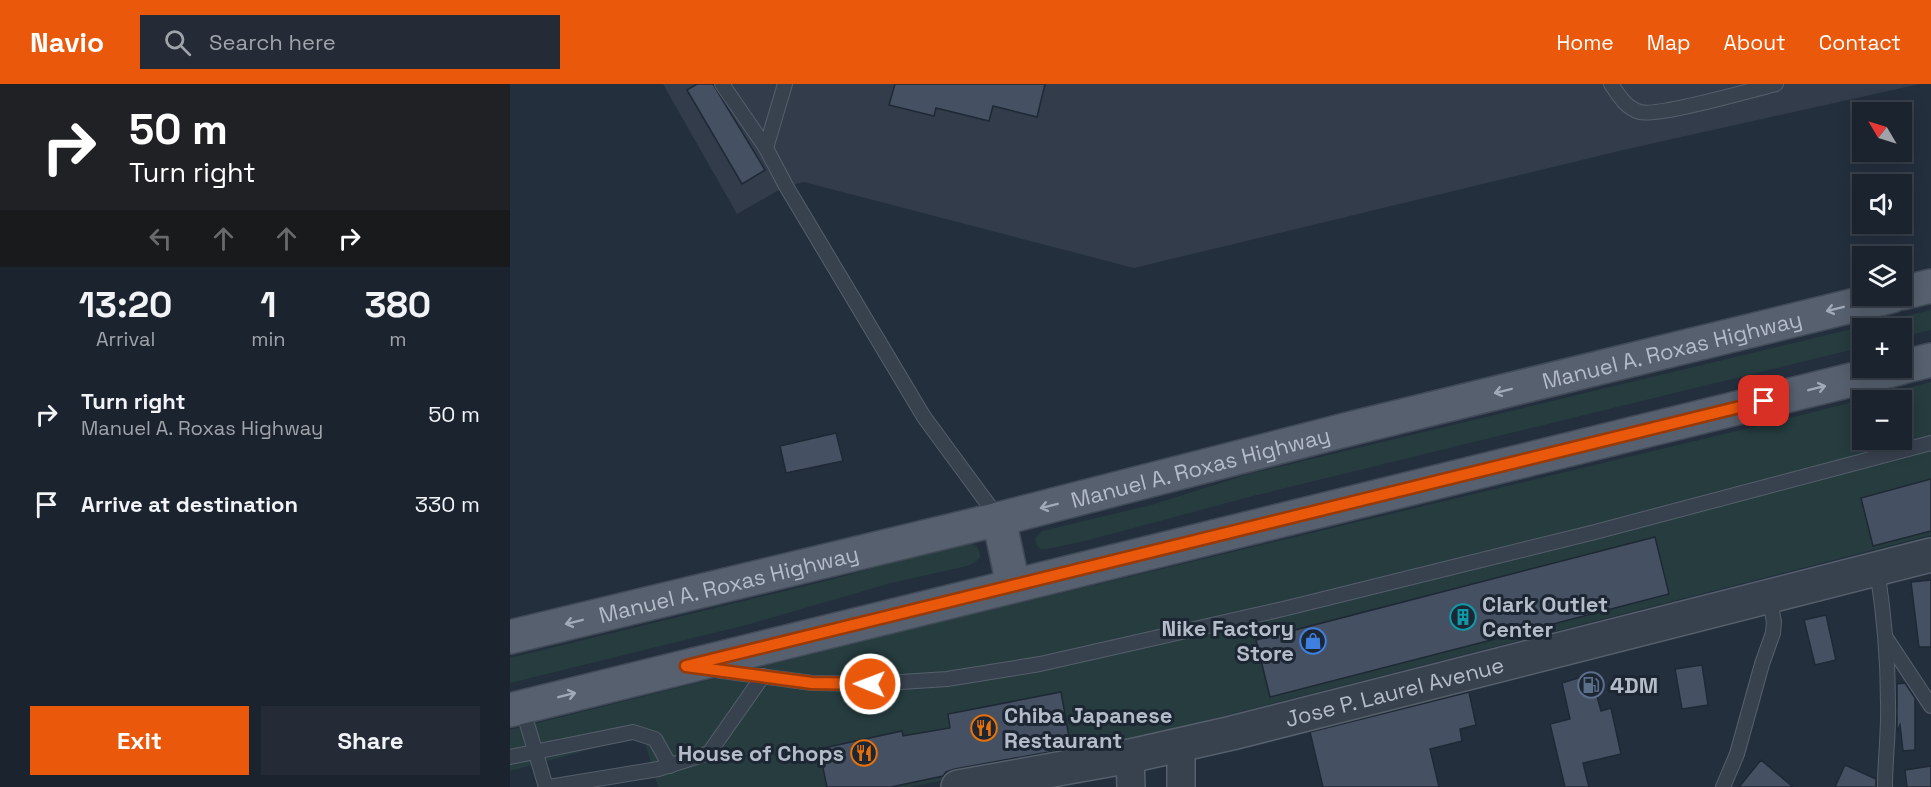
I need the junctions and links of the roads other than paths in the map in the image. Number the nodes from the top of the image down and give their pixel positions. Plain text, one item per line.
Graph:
1 (722, 84) edge
2 (785, 84) edge
3 (1611, 84) edge
4 (1776, 84) edge
5 (766, 148) junction
6 (1931, 286) edge
7 (1912, 291) edge
8 (1852, 306) edge
9 (1931, 360) edge
10 (1912, 364) edge
11 (1856, 378) edge
12 (1931, 443) edge
13 (999, 519) junction
14 (1931, 555) edge
15 (1877, 569) junction
16 (1013, 585) junction
17 (1769, 596) junction
18 (1886, 636) junction
19 (510, 637) edge
20 (686, 666) junction
21 (763, 676) junction
22 (1931, 706) edge
23 (516, 708) edge
24 (1181, 744) junction
25 (534, 752) junction
26 (510, 757) edge
27 (670, 766) junction
28 (1123, 772) edge
29 (1044, 780) edge
30 (548, 787) edge
31 (958, 787) edge
32 (1181, 787) edge
33 (1724, 787) edge
34 (1885, 787) edge

1 - 5 lane
2 - 5 lane
3 - 4 lane
5 - 13 lane
6 - 7 main road
8 -> 13 main road, Manuel A. Roxas Highway
9 - 10 main road
16 -> 11 main road
12 - 21 lane
13 - 16 main road
13 -> 19 main road, Manuel A. Roxas Highway
14 - 15 street, Jose P. Laurel Avenue
15 - 17 street, Jose P. Laurel Avenue
15 - 18 lane
16 - 20 main road
17 - 24 street, Jose P. Laurel Avenue
17 - 33 lane
18 - 22 lane
18 - 34 lane
20 - 21 lane
23 -> 20 main road
21 - 27 lane
23 - 25 lane
24 - 28 street, Jose P. Laurel Avenue
24 - 32 street
25 - 26 lane
25 - 27 lane
25 - 30 lane
27 - 30 lane
28 - 29 street, Jose P. Laurel Avenue
29 - 31 street, Jose P. Laurel Avenue

